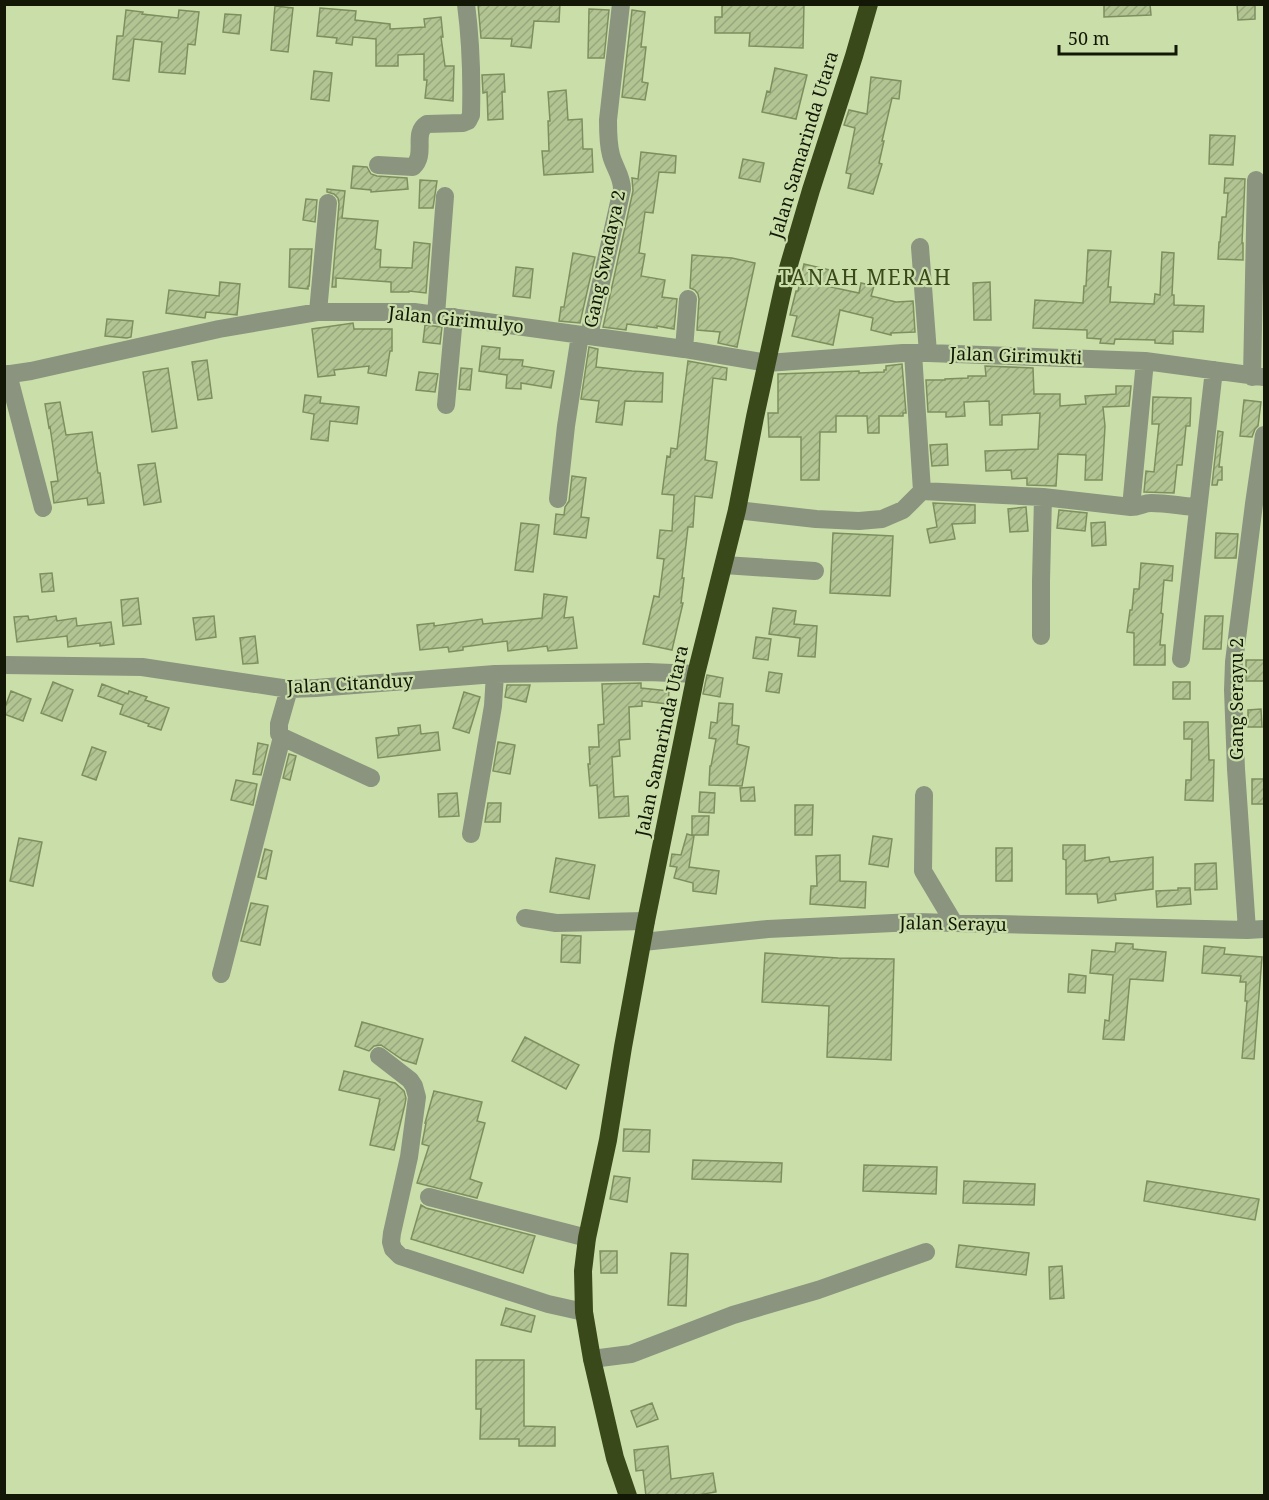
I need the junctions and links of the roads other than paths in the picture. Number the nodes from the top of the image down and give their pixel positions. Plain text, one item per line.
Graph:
1 (466, 4) edge
2 (621, 4) edge
3 (869, 4) edge
4 (378, 165) dead end
5 (1256, 180) dead end
6 (445, 196) dead end
7 (328, 203) dead end
8 (920, 247) dead end
9 (688, 299) dead end
10 (318, 312) junction
11 (445, 316) junction
12 (584, 335) junction
13 (684, 349) junction
14 (921, 353) junction
15 (1145, 361) junction
16 (767, 363) junction
17 (1214, 370) junction
18 (6, 375) edge
19 (1258, 377) edge
20 (446, 405) dead end
21 (1264, 435) edge
22 (922, 491) junction
23 (1042, 497) junction
24 (558, 499) dead end
25 (1131, 507) junction
26 (1197, 507) junction
27 (43, 508) dead end
28 (737, 510) junction
29 (724, 565) junction
30 (814, 571) dead end
31 (1041, 636) dead end
32 (1181, 659) dead end
33 (4, 665) edge
34 (495, 674) junction
35 (696, 674) junction
36 (289, 689) junction
37 (282, 737) junction
38 (371, 778) dead end
39 (924, 795) dead end
40 (471, 834) dead end
41 (525, 918) dead end
42 (646, 921) junction
43 (954, 923) junction
44 (1256, 929) edge
45 (643, 942) junction
46 (221, 974) dead end
47 (379, 1056) dead end
48 (429, 1197) dead end
49 (586, 1238) junction
50 (926, 1252) dead end
51 (584, 1312) junction
52 (592, 1359) junction
53 (628, 1496) edge

1 - 4 street
2 - 12 street, Gang Swadaya 2
3 - 16 highway, Jalan Samarinda Utara
5 - 19 street
6 - 11 street
7 - 10 street
8 - 14 street
9 - 13 street
10 - 11 street, Jalan Girimulyo
10 - 18 street, Jalan Girimulyo
11 - 12 street, Jalan Girimulyo
11 - 20 street
12 - 13 street, Jalan Girimulyo
12 - 24 street, Gang Swadaya 2
13 - 16 street, Jalan Girimulyo
14 - 15 street, Jalan Girimukti
14 - 16 street, Jalan Girimukti
14 - 22 street
15 - 17 street, Jalan Girimukti
15 - 25 street
16 - 28 highway, Jalan Samarinda Utara
17 - 19 street, Jalan Girimukti
17 - 26 street
18 - 27 street
21 - 44 street, Gang Serayu 2
22 - 23 street
22 - 28 street
23 - 25 street
23 - 31 street
25 - 26 street
26 - 32 street
28 - 29 highway, Jalan Samarinda Utara
29 - 30 street
29 - 35 highway, Jalan Samarinda Utara
33 - 36 street, Jalan Citanduy
34 - 35 street, Jalan Citanduy
34 - 36 street, Jalan Citanduy
34 - 40 street
35 - 42 highway, Jalan Samarinda Utara
36 - 37 street
37 - 38 street
37 - 46 street
39 - 43 street
41 - 42 street
42 - 45 highway, Jalan Samarinda Utara
43 - 44 street, Jalan Serayu
43 - 45 street, Jalan Serayu
45 - 49 highway, Jalan Samarinda Utara
47 - 51 street
48 - 49 street
49 - 51 highway, Jalan Samarinda Utara
50 - 52 street
51 - 52 highway, Jalan Samarinda Utara
52 - 53 highway, Jalan Samarinda Utara

